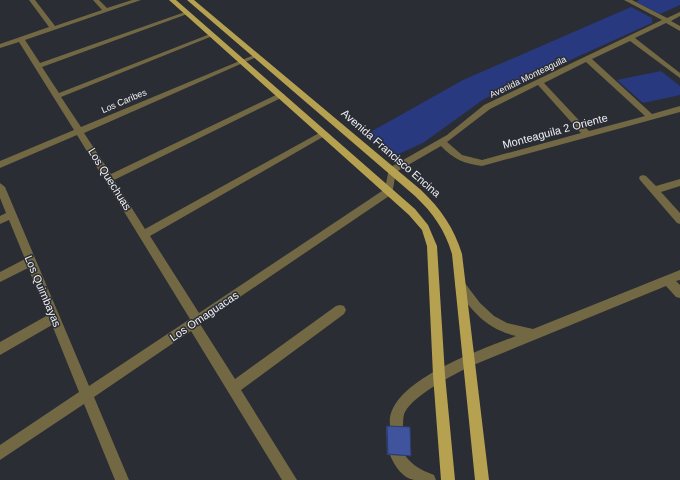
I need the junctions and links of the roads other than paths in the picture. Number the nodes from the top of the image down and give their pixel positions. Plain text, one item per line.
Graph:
1 (32, 0) edge
2 (96, 0) edge
3 (138, 0) edge
4 (172, 0) edge
5 (190, 0) edge
6 (627, 0) edge
7 (106, 11) junction
8 (187, 13) junction
9 (680, 14) edge
10 (667, 20) junction
11 (52, 28) junction
12 (680, 30) edge
13 (212, 35) junction
14 (630, 38) junction
15 (21, 39) junction
16 (0, 46) edge
17 (256, 56) junction
18 (587, 59) junction
19 (242, 61) junction
20 (38, 66) junction
21 (680, 76) edge
22 (539, 82) junction
23 (57, 96) junction
24 (281, 96) junction
25 (680, 109) edge
26 (651, 117) junction
27 (79, 131) junction
28 (324, 134) junction
29 (587, 134) junction
30 (442, 142) junction
31 (0, 165) edge
32 (392, 170) junction
33 (642, 178) dead end
34 (110, 179) junction
35 (680, 182) edge
36 (0, 187) edge
37 (653, 191) junction
38 (389, 192) junction
39 (12, 215) junction
40 (0, 220) edge
41 (680, 220) edge
42 (144, 234) junction
43 (31, 261) junction
44 (680, 275) edge
45 (0, 277) edge
46 (668, 280) junction
47 (460, 285) junction
48 (680, 293) edge
49 (340, 310) dead end
50 (54, 317) junction
51 (195, 322) junction
52 (534, 334) junction
53 (0, 349) edge
54 (467, 362) junction
55 (439, 375) junction
56 (233, 388) junction
57 (86, 395) junction
58 (396, 428) edge
59 (0, 453) edge
60 (397, 455) edge
61 (122, 480) edge
62 (290, 480) edge
63 (429, 480) edge
64 (448, 480) edge
65 (482, 480) edge

1 - 11 street
2 - 7 street
3 - 7 street
4 - 8 main road
5 - 17 main road, Avenida Francisco Encina
6 - 10 street
7 - 11 street
8 - 13 main road
8 - 20 street
9 - 10 street, Avenida Monteaguila
10 - 12 street
10 - 14 street, Avenida Monteaguila
11 - 15 street
13 - 19 main road
13 - 23 street
14 - 18 street, Avenida Monteaguila
14 - 21 street
15 - 16 street
15 - 20 street, Los Quechuas
17 - 19 street, Los Caribes
17 - 32 main road, Avenida Francisco Encina
18 - 22 street, Avenida Monteaguila
18 - 26 street
19 - 24 main road
19 - 27 street, Los Caribes
20 - 23 street, Los Quechuas
22 - 29 street
22 - 30 street, Avenida Monteaguila
23 - 27 street, Los Quechuas
24 - 28 main road
24 - 34 street
25 - 26 street, Monteaguila 2 Oriente
26 - 29 street, Monteaguila 2 Oriente
27 - 31 street, Los Caribes
27 - 34 street, Los Quechuas
28 - 38 main road
28 - 42 street
29 - 30 street, Monteaguila 2 Oriente
30 - 32 street, Avenida Monteaguila
32 - 38 street
32 - 47 main road, Avenida Francisco Encina
33 - 37 street
34 - 42 street, Los Quechuas
35 - 37 street
36 - 39 street, Los Quimbayas
37 - 41 street
38 - 51 street, Los Omaguacas
38 - 55 main road
39 - 40 street
39 - 43 street, Los Quimbayas
42 - 51 street, Los Quechuas
43 - 45 street
43 - 50 street, Los Quimbayas
44 - 46 street
46 - 48 street
46 - 52 street
47 - 52 street
47 - 54 main road, Avenida Francisco Encina
49 - 56 street
50 - 53 street
50 - 57 street, Los Quimbayas
51 - 56 street, Los Quechuas
51 - 57 street, Los Omaguacas
52 - 54 street
54 - 55 street
54 - 65 main road, Avenida Francisco Encina
55 - 58 street
55 - 64 main road
56 - 62 street, Los Quechuas
57 - 59 street, Los Omaguacas
57 - 61 street, Los Quimbayas
60 - 63 street

